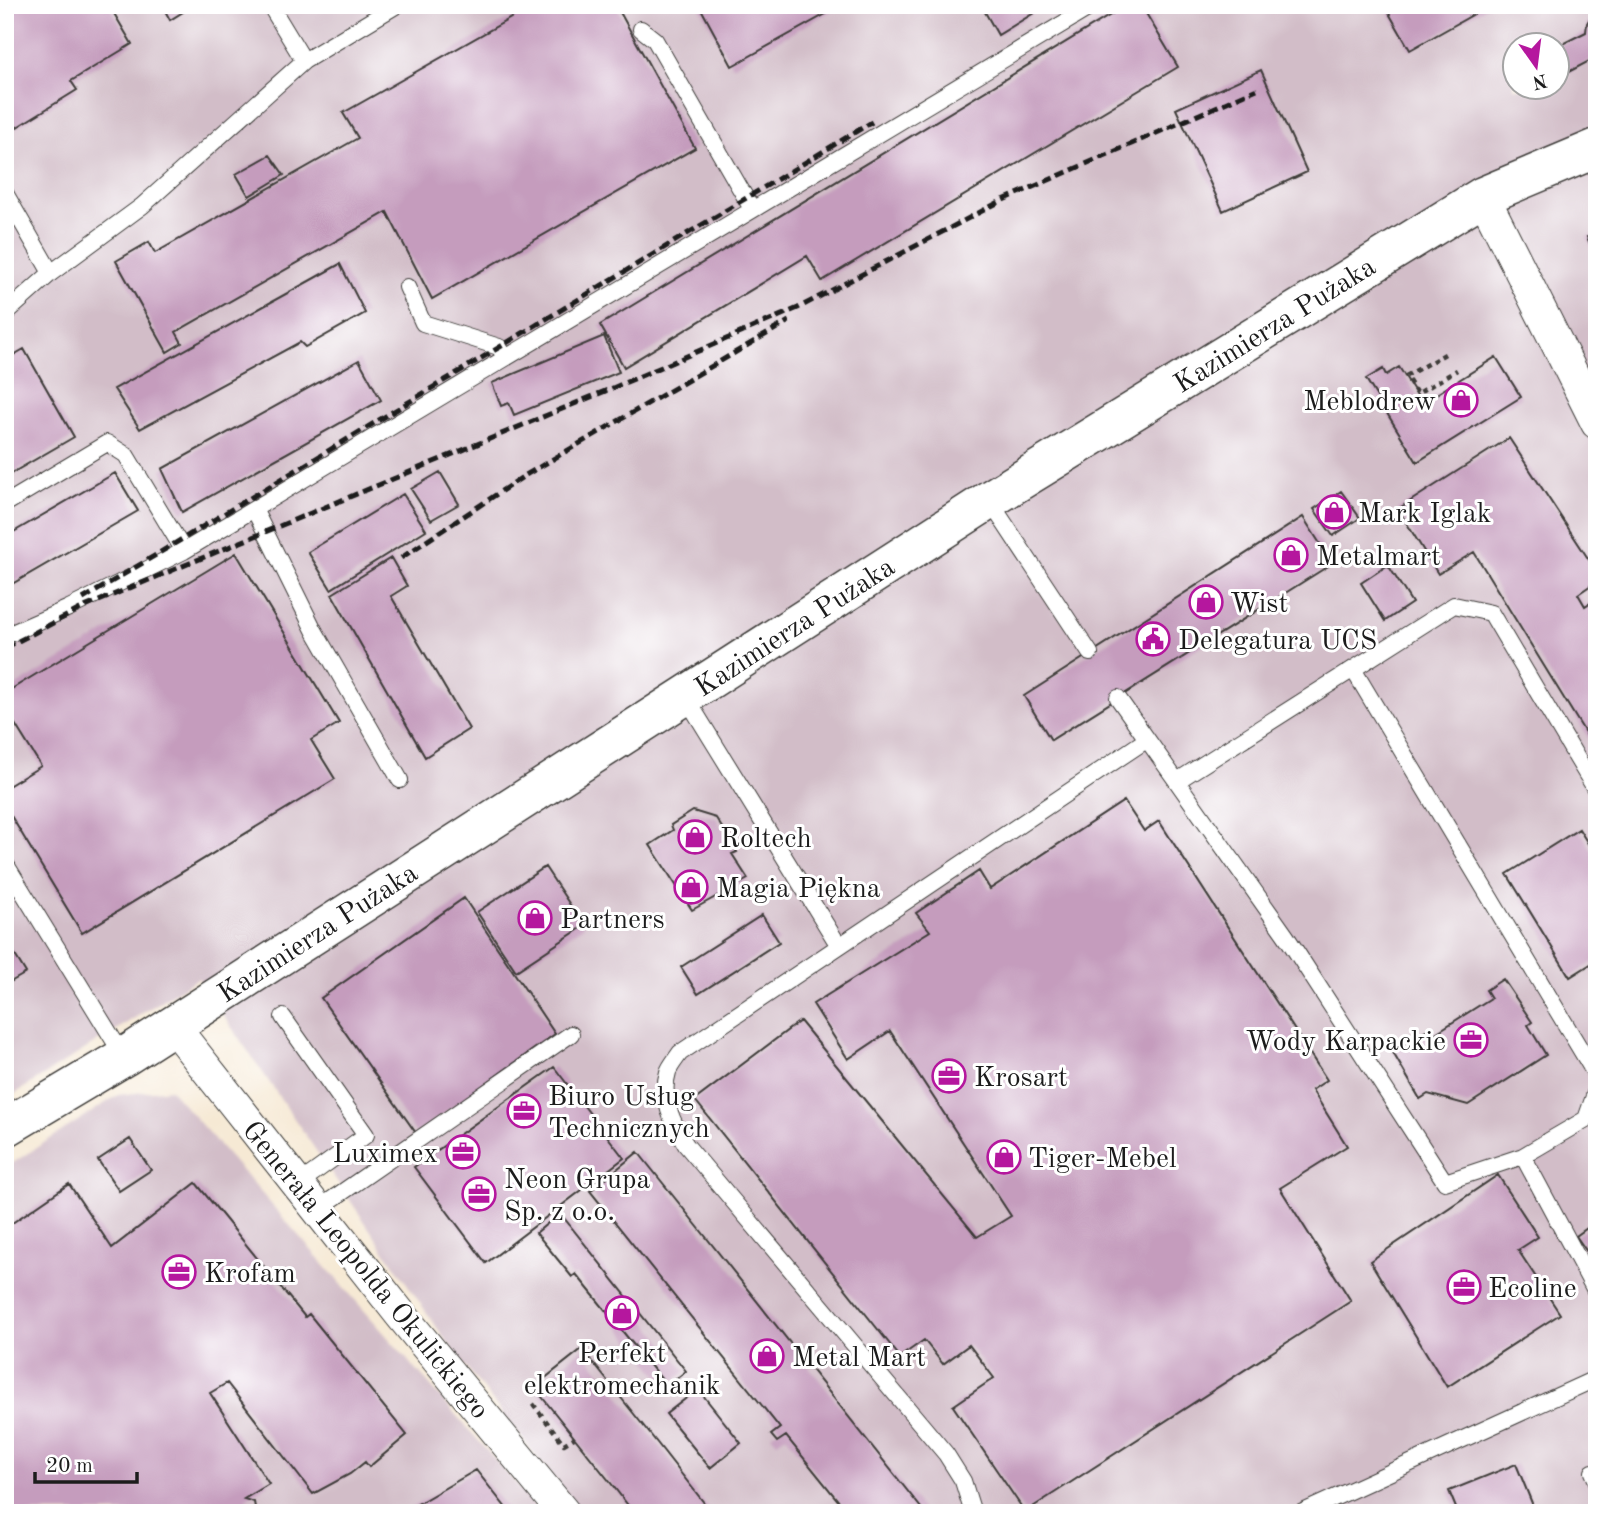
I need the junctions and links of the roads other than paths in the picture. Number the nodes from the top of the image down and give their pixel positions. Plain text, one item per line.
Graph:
1 (270, 5) edge
2 (397, 5) edge
3 (1094, 5) edge
4 (641, 29) dead end
5 (304, 61) junction
6 (1597, 148) edge
7 (5, 193) edge
8 (1483, 196) junction
9 (752, 209) junction
10 (51, 273) junction
11 (407, 287) dead end
12 (5, 314) edge
13 (505, 357) junction
14 (1597, 423) edge
15 (989, 500) junction
16 (5, 504) edge
17 (254, 509) junction
18 (184, 551) junction
19 (5, 636) edge
20 (1090, 653) dead end
21 (1353, 669) junction
22 (685, 696) junction
23 (1118, 698) dead end
24 (1146, 740) junction
25 (400, 779) dead end
26 (1177, 781) junction
27 (1597, 792) edge
28 (5, 863) edge
29 (839, 946) junction
30 (283, 1017) dead end
31 (172, 1025) junction
32 (571, 1034) dead end
33 (124, 1057) junction
34 (1597, 1077) edge
35 (1597, 1088) edge
36 (5, 1128) edge
37 (1522, 1156) junction
38 (298, 1184) junction
39 (318, 1209) junction
40 (1597, 1294) edge
41 (1597, 1378) edge
42 (564, 1513) edge
43 (973, 1513) edge
44 (1301, 1513) edge

1 - 5 lane
2 - 5 lane
3 - 9 lane
4 - 9 lane
5 - 10 lane
6 - 8 street, Kazimierza Pużaka
7 - 10 lane
8 - 14 street
8 - 15 street, Kazimierza Pużaka
9 - 13 lane
10 - 12 lane
11 - 13 lane
13 - 17 lane
15 - 20 lane
15 - 22 street, Kazimierza Pużaka
16 - 18 lane
17 - 18 lane
17 - 25 lane
18 - 19 lane
21 - 26 lane
21 - 27 lane
21 - 34 lane
22 - 29 lane
22 - 31 street, Kazimierza Pużaka
23 - 24 lane
24 - 26 lane
24 - 29 lane
26 - 37 lane
28 - 33 lane
29 - 43 lane
30 - 38 lane
31 - 33 street, Kazimierza Pużaka
31 - 38 street, Generała Leopolda Okulickiego
32 - 39 lane
33 - 36 street, Kazimierza Pużaka
35 - 37 lane
37 - 40 lane
38 - 39 street, Generała Leopolda Okulickiego
39 - 42 street, Generała Leopolda Okulickiego
41 - 44 lane

